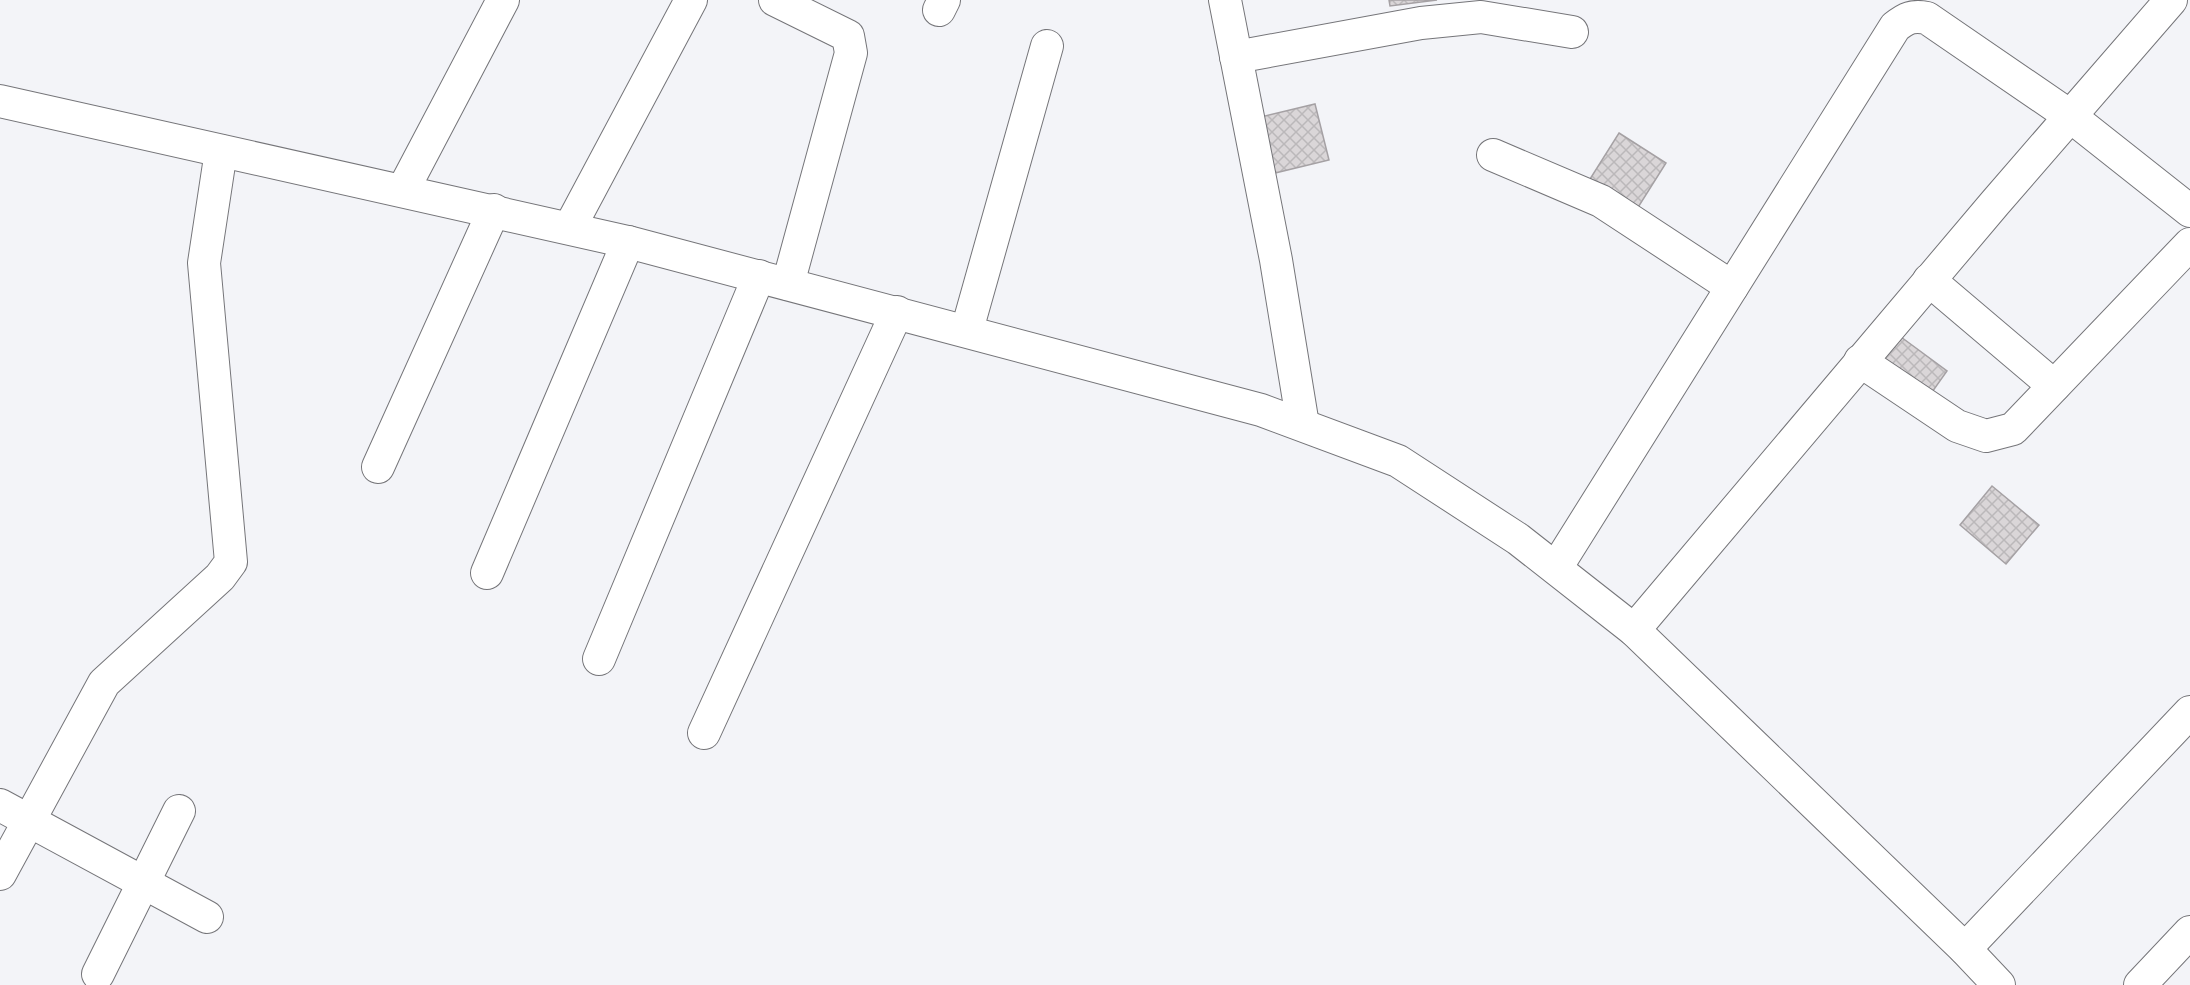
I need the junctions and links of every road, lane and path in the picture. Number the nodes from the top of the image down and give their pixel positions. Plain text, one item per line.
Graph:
1 (503, 0) edge
2 (690, 0) edge
3 (776, 0) edge
4 (1225, 0) edge
5 (2171, 0) edge
6 (1572, 32) dead end
7 (1047, 46) dead end
8 (1236, 57) junction
9 (0, 101) edge
10 (2070, 116) junction
11 (221, 151) junction
12 (1493, 155) dead end
13 (403, 190) junction
14 (494, 210) junction
15 (2190, 211) edge
16 (570, 227) junction
17 (628, 242) junction
18 (2190, 244) edge
19 (773, 280) junction
20 (1929, 280) junction
21 (1732, 287) junction
22 (897, 312) junction
23 (967, 330) junction
24 (1860, 361) junction
25 (2054, 386) junction
26 (1303, 425) junction
27 (378, 467) dead end
28 (1556, 568) junction
29 (487, 573) dead end
30 (1634, 630) junction
31 (599, 659) dead end
32 (2190, 712) edge
33 (704, 734) dead end
34 (0, 805) edge
35 (179, 811) dead end
36 (28, 820) junction
37 (0, 874) edge
38 (144, 883) junction
39 (207, 917) dead end
40 (2190, 932) edge
41 (1965, 949) junction
42 (98, 974) dead end
43 (1999, 985) edge
44 (2140, 985) edge

1 - 13 street
2 - 16 street
3 - 19 street
4 - 8 street
5 - 10 street
6 - 8 street
7 - 23 street
8 - 26 street
9 - 11 street
10 - 15 street
10 - 20 street
10 - 21 street
11 - 13 street
11 - 36 street
12 - 21 street
13 - 14 street
14 - 16 street
14 - 27 street
16 - 17 street
17 - 19 street
17 - 29 street
18 - 25 street
19 - 22 street
19 - 31 street
20 - 24 street
20 - 25 street
21 - 28 street
22 - 23 street
22 - 33 street
23 - 26 street
24 - 25 street
24 - 30 street
26 - 28 street
28 - 30 street
30 - 41 street
32 - 41 street
34 - 36 street
35 - 38 street
36 - 37 street
36 - 38 street
38 - 39 street
38 - 42 street
40 - 44 street
41 - 43 street

